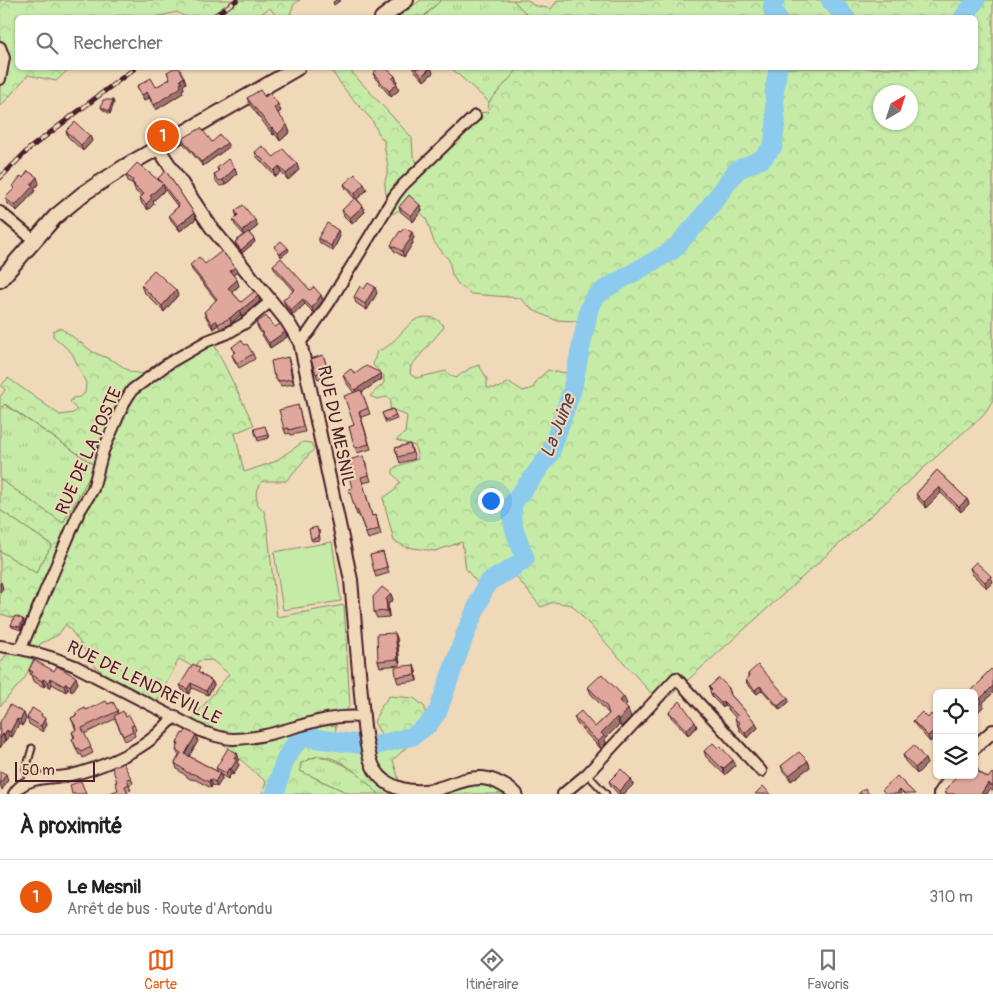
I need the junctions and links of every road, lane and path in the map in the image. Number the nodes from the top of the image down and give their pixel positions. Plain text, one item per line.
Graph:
1 (406, 0) edge
2 (386, 15) edge
3 (0, 47) edge
4 (294, 70) edge
5 (0, 79) edge
6 (475, 116) dead end
7 (158, 148) junction
8 (0, 212) edge
9 (34, 240) junction
10 (0, 280) edge
11 (271, 301) junction
12 (300, 342) junction
13 (0, 646) edge
14 (21, 648) junction
15 (174, 716) junction
16 (363, 717) junction
17 (993, 731) edge
18 (978, 744) edge
19 (32, 748) dead end
20 (761, 771) dead end
21 (587, 774) junction
22 (950, 779) edge
23 (30, 782) junction
24 (14, 794) edge
25 (516, 794) edge
26 (563, 794) edge
27 (606, 794) edge
28 (940, 794) edge

1 - 2 main road
3 - 5 street
4 - 7 main road
6 - 12 street
7 - 9 main road
7 - 11 street, RUE DU MESNIL
8 - 9 street
9 - 10 main road
11 - 12 street, RUE DU MESNIL
11 - 14 street, RUE DE LA POSTE
12 - 16 street, RUE DU MESNIL
13 - 14 street, RUE DE LENDREVILLE
14 - 15 street, RUE DE LENDREVILLE
15 - 16 street, RUE DE LENDREVILLE
15 - 23 street
16 - 25 street, RUE DU MESNIL
17 - 18 street
19 - 23 lane
20 - 21 street
21 - 26 street
21 - 27 lane
22 - 28 street
23 - 24 street

